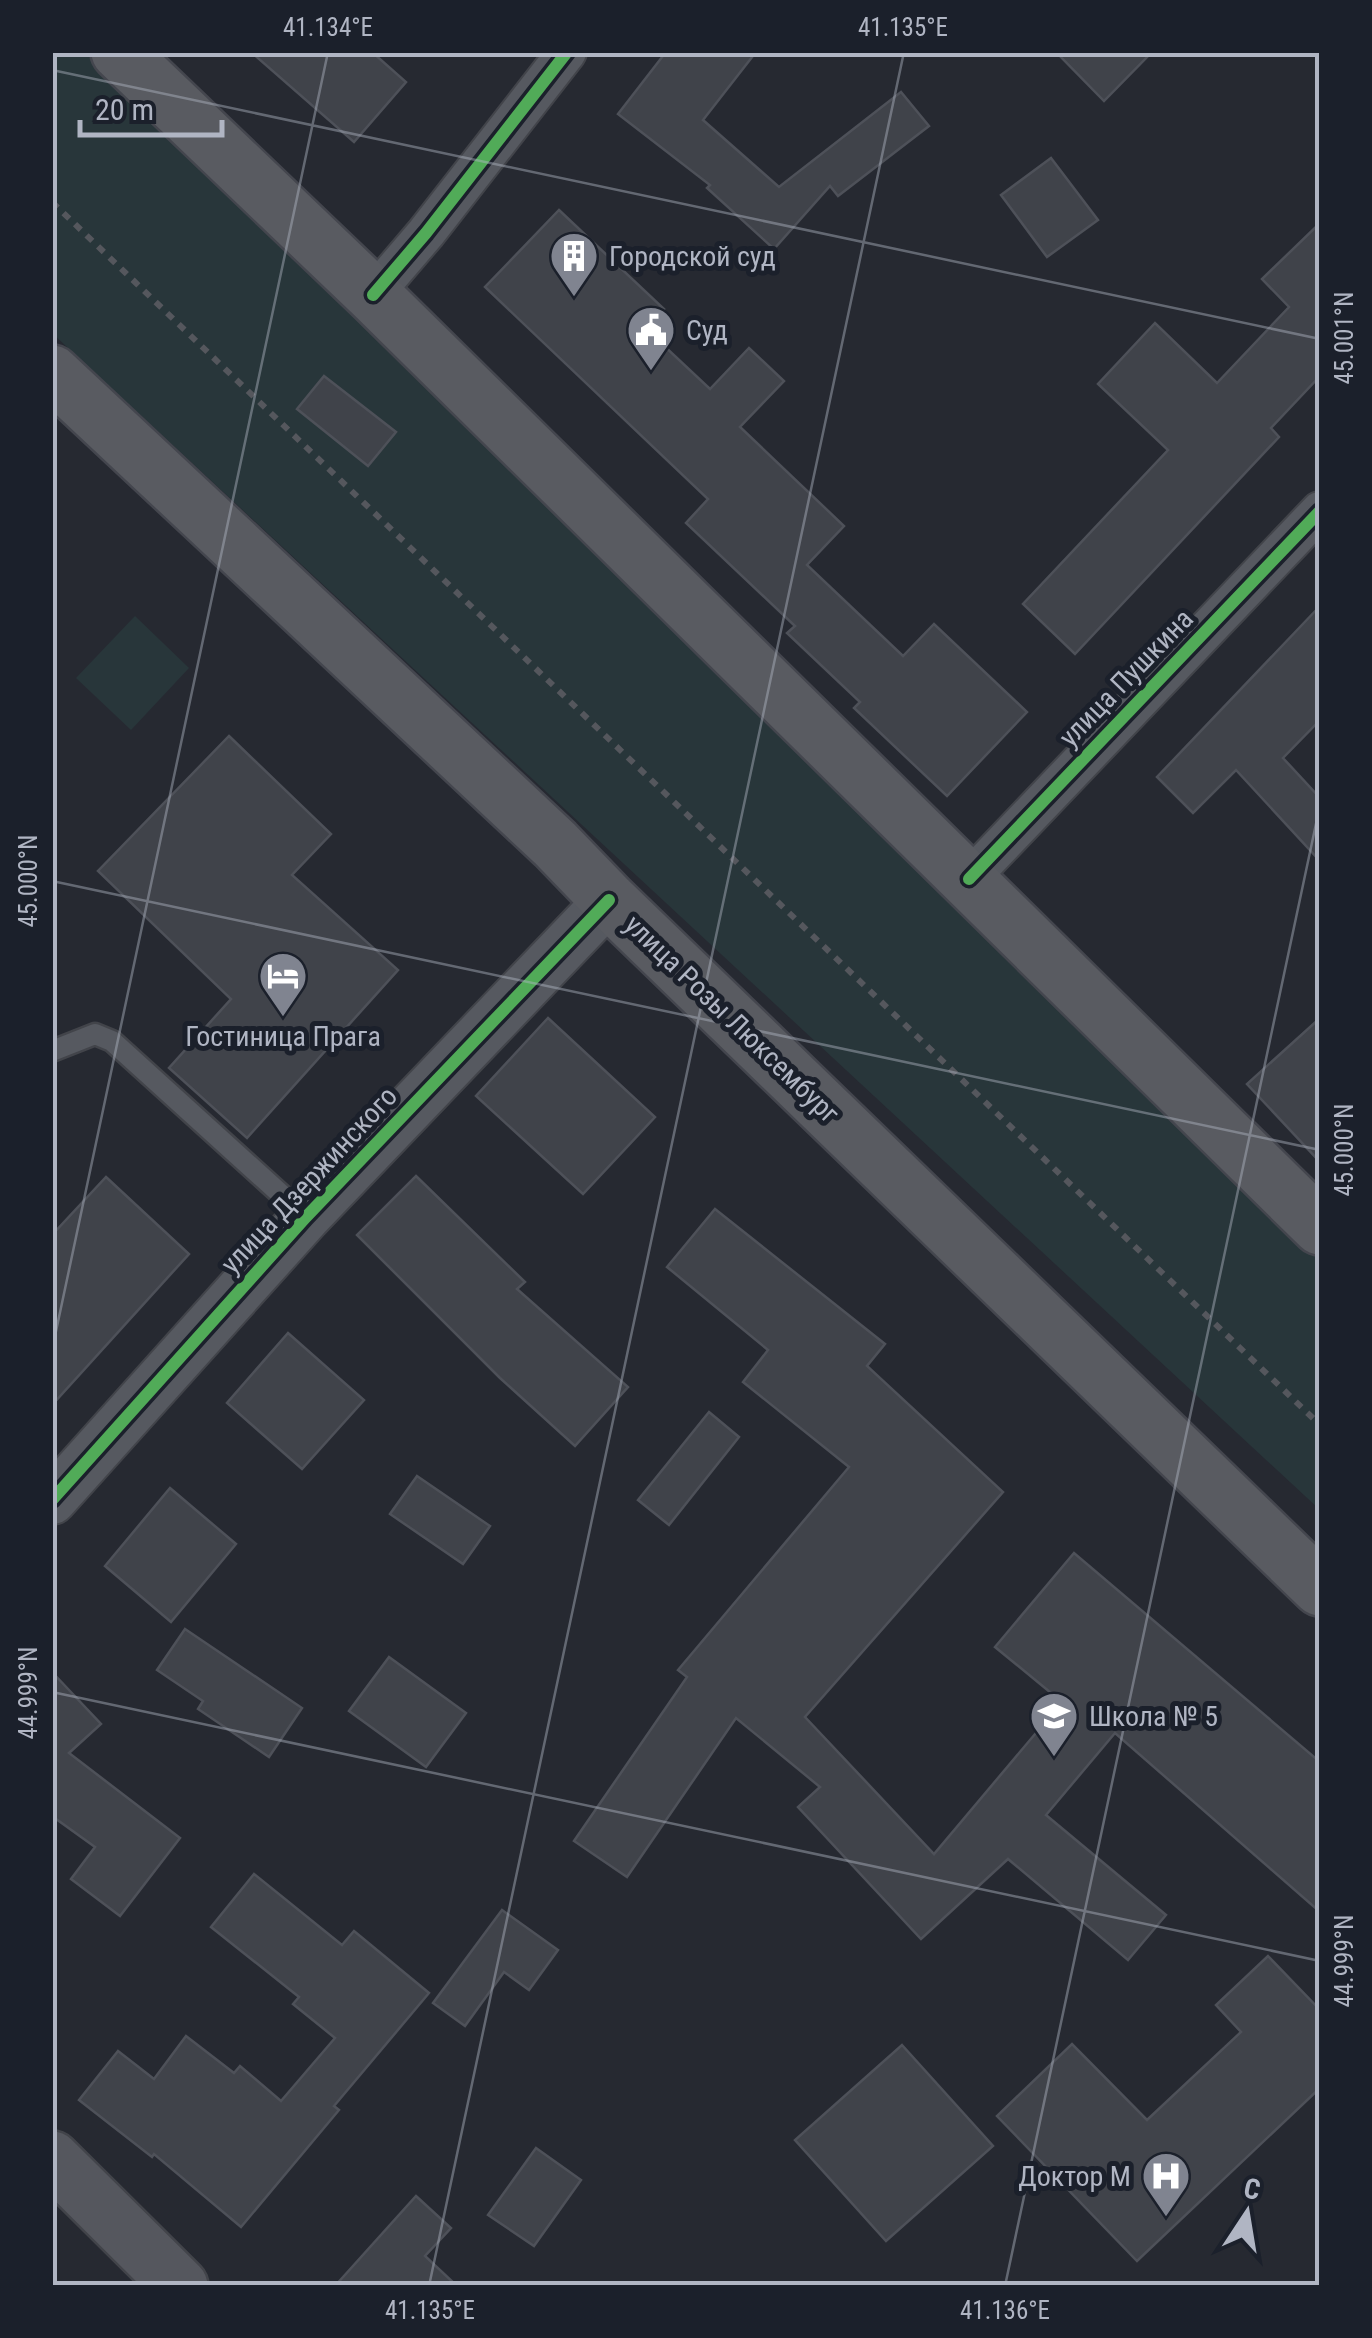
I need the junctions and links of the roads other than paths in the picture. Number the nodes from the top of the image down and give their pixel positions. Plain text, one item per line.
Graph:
1 (119, 52) edge
2 (567, 52) edge
3 (374, 295) junction
4 (52, 373) edge
5 (1320, 511) edge
6 (969, 879) junction
7 (609, 900) junction
8 (52, 1051) edge
9 (306, 1217) junction
10 (1317, 1221) edge
11 (52, 1500) edge
12 (1320, 1588) edge
13 (52, 2159) edge
14 (180, 2286) edge

1 - 3 main road
2 - 3 street
3 - 6 main road
4 - 7 main road, улица Розы Люксембург
5 - 6 street, улица Пушкина
6 - 10 main road
7 - 9 street, улица Дзержинского
7 - 12 main road, улица Розы Люксембург
8 - 9 lane
9 - 11 street, улица Дзержинского
13 - 14 main road

